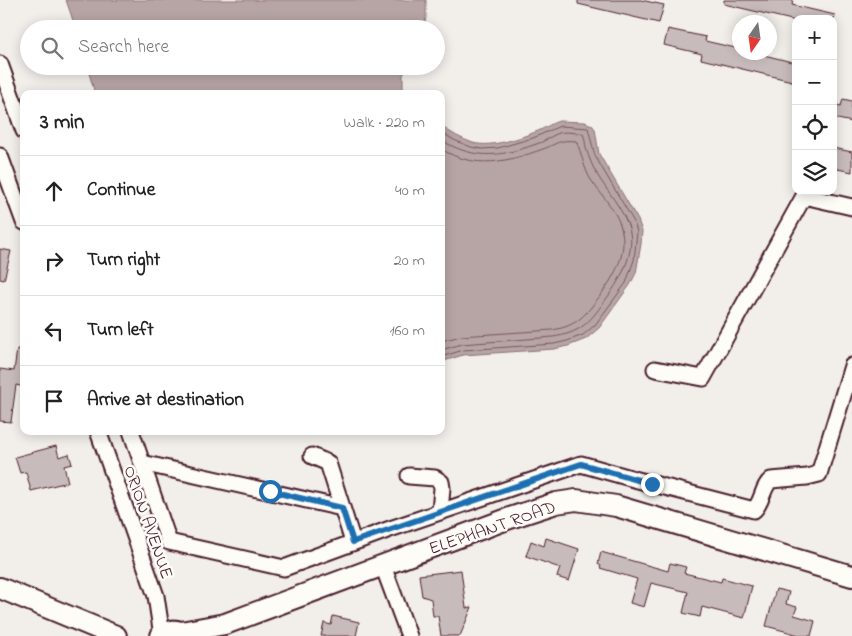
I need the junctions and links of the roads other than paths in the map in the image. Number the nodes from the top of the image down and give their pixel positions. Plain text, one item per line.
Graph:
1 (0, 64) edge
2 (20, 119) edge
3 (0, 156) edge
4 (852, 207) edge
5 (20, 211) edge
6 (852, 366) edge
7 (655, 368) dead end
8 (99, 435) edge
9 (132, 435) edge
10 (312, 456) dead end
11 (142, 463) junction
12 (409, 476) dead end
13 (342, 508) junction
14 (440, 512) junction
15 (353, 542) junction
16 (383, 566) junction
17 (852, 576) edge
18 (0, 588) edge
19 (225, 624) junction
20 (174, 634) edge
21 (116, 636) edge
22 (207, 636) edge
23 (409, 636) edge

1 - 2 street
3 - 5 street
4 - 7 street
6 - 14 street
8 - 20 street, ORION AVENUE
9 - 11 street
10 - 13 street
11 - 13 street
11 - 15 street
12 - 14 street
13 - 15 street
14 - 15 street
16 - 17 street, ELEPHANT ROAD
16 - 19 street, ELEPHANT ROAD
16 - 23 street
18 - 21 street
19 - 20 street, ELEPHANT ROAD
19 - 22 street, ELEPHANT ROAD

